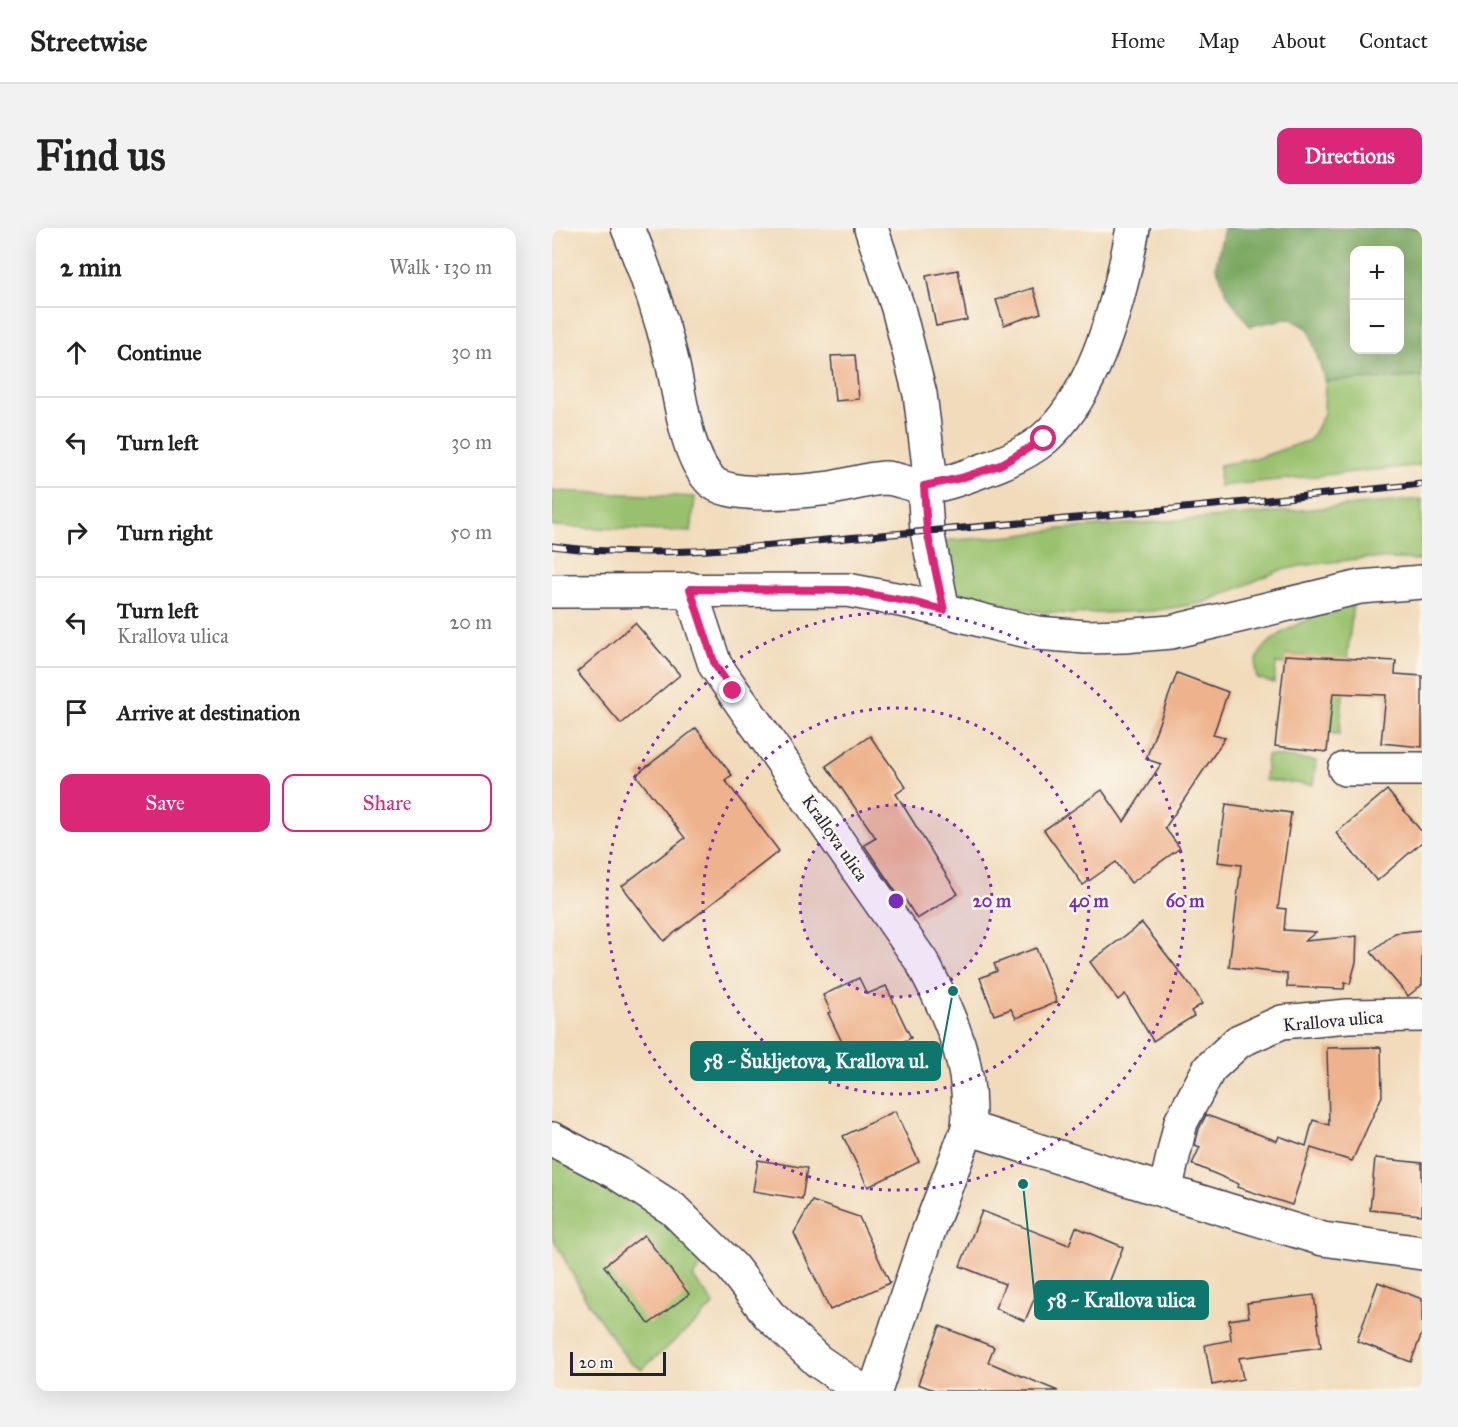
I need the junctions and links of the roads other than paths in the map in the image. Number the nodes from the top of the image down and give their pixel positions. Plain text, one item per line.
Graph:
1 (628, 228) edge
2 (871, 228) edge
3 (1133, 228) edge
4 (924, 486) junction
5 (1422, 582) edge
6 (690, 589) junction
7 (552, 591) edge
8 (944, 610) junction
9 (1345, 769) dead end
10 (1422, 769) edge
11 (1422, 1016) edge
12 (968, 1128) junction
13 (552, 1139) edge
14 (1165, 1191) junction
15 (1422, 1253) edge
16 (862, 1391) edge
17 (875, 1391) edge

1 - 4 street
2 - 4 street
3 - 4 street
4 - 8 street
5 - 8 street
6 - 7 street
6 - 8 street
6 - 12 street, Krallova ulica
9 - 10 street
11 - 14 street, Krallova ulica
12 - 14 street
12 - 17 street, Krallova ulica
13 - 16 street
14 - 15 street

